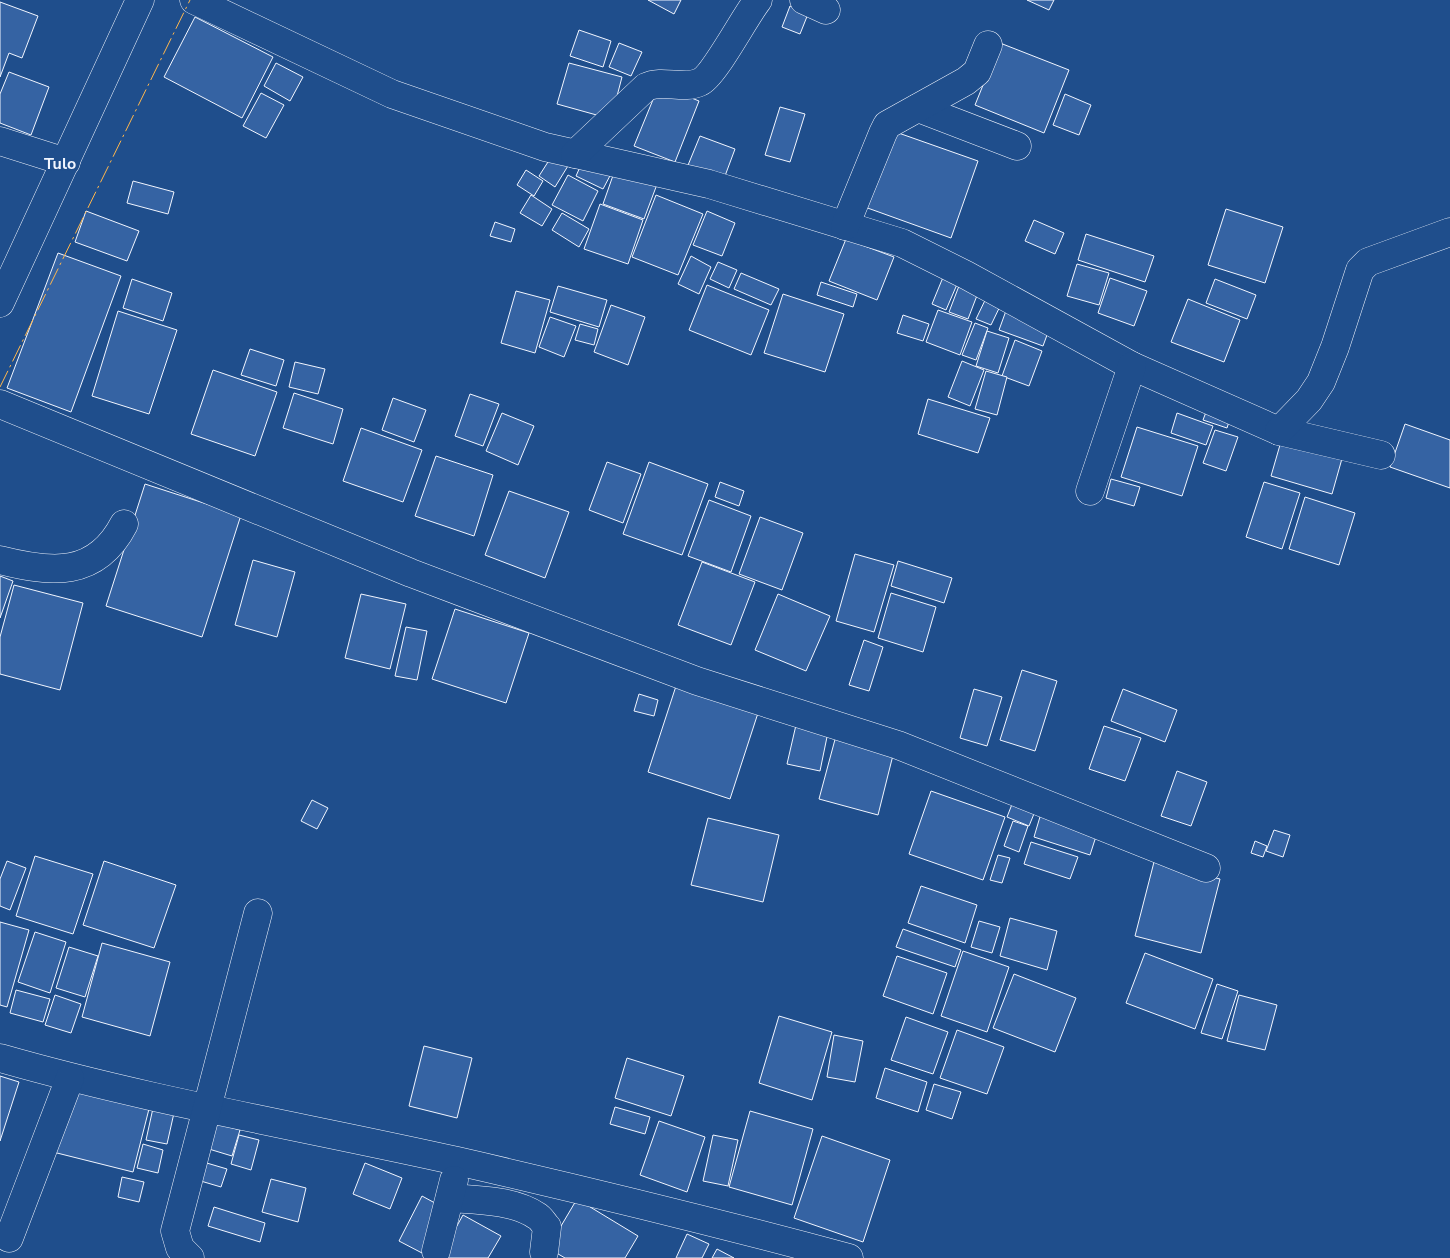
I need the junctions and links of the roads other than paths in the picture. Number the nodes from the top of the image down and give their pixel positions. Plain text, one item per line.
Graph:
1 (140, 0) edge
2 (194, 0) edge
3 (758, 0) edge
4 (988, 45) dead end
5 (918, 108) junction
6 (0, 141) edge
7 (1017, 146) dead end
8 (574, 154) junction
9 (66, 162) junction
10 (845, 226) junction
11 (1450, 232) edge
12 (0, 303) edge
13 (1132, 366) junction
14 (0, 404) edge
15 (1279, 431) junction
16 (1381, 455) dead end
17 (1090, 491) dead end
18 (124, 524) dead end
19 (0, 560) edge
20 (1206, 868) dead end
21 (258, 913) dead end
22 (0, 1058) edge
23 (70, 1078) junction
24 (207, 1108) junction
25 (457, 1161) junction
26 (450, 1198) junction
27 (9, 1238) dead end
28 (436, 1251) dead end
29 (544, 1252) dead end
30 (190, 1258) edge
31 (849, 1258) edge

1 - 9 street
2 - 8 street
3 - 8 street
4 - 5 street
5 - 7 street
5 - 10 street
6 - 9 street
8 - 10 street
9 - 12 street
10 - 13 street
11 - 15 street
13 - 15 street
13 - 17 street
14 - 20 street
15 - 16 street
18 - 19 street
21 - 24 street
22 - 23 street
23 - 24 street
23 - 27 street
24 - 25 street
24 - 30 street
25 - 26 street
25 - 31 street
26 - 28 street
26 - 29 street

